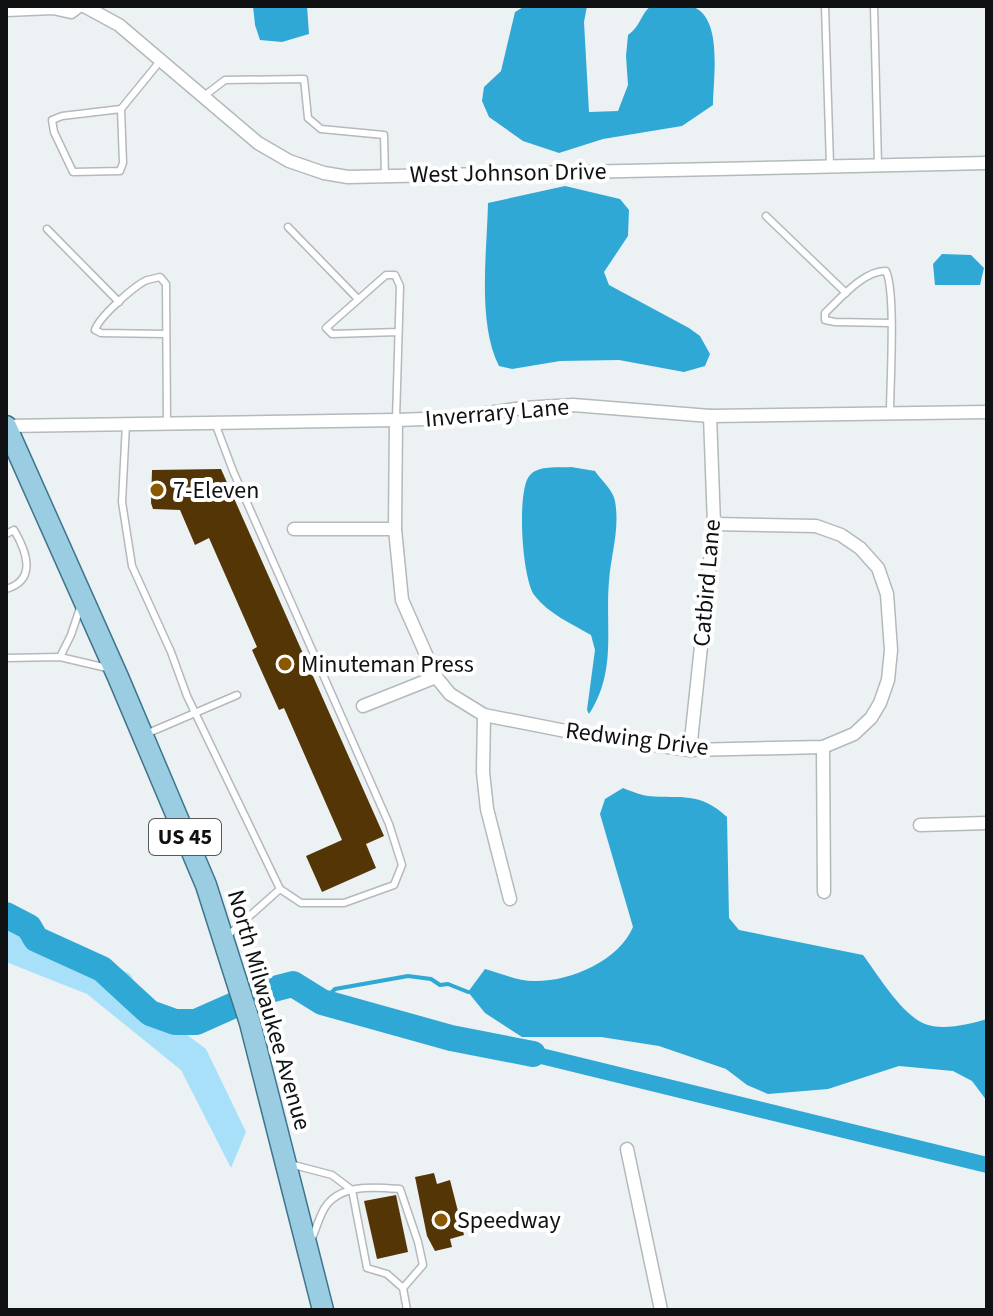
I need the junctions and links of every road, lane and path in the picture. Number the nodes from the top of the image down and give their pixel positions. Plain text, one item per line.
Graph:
1 (81, 6) edge
2 (825, 6) edge
3 (874, 6) edge
4 (6, 10) edge
5 (161, 60) junction
6 (204, 96) junction
7 (121, 109) junction
8 (987, 163) edge
9 (878, 165) junction
10 (830, 166) junction
11 (385, 176) junction
12 (766, 216) dead end
13 (288, 227) dead end
14 (47, 229) dead end
15 (846, 293) junction
16 (357, 298) junction
17 (119, 302) junction
18 (890, 323) junction
19 (398, 332) junction
20 (165, 334) junction
21 (987, 412) edge
22 (890, 413) junction
23 (710, 416) junction
24 (396, 420) junction
25 (215, 423) junction
26 (126, 424) junction
27 (167, 424) junction
28 (6, 426) edge
29 (714, 524) junction
30 (294, 529) dead end
31 (395, 529) junction
32 (6, 534) edge
33 (6, 589) edge
34 (83, 599) junction
35 (60, 657) junction
36 (6, 658) edge
37 (114, 670) junction
38 (436, 677) junction
39 (237, 695) dead end
40 (363, 706) dead end
41 (196, 713) junction
42 (484, 715) junction
43 (143, 735) junction
44 (823, 747) junction
45 (690, 750) junction
46 (987, 823) edge
47 (920, 825) dead end
48 (280, 889) junction
49 (824, 892) dead end
50 (510, 899) dead end
51 (223, 940) junction
52 (627, 1149) dead end
53 (285, 1162) junction
54 (352, 1190) junction
55 (308, 1249) junction
56 (403, 1288) junction
57 (323, 1310) edge
58 (407, 1310) edge
59 (661, 1310) edge

1 - 4 street, West Johnson Drive
1 - 5 street, West Johnson Drive
2 - 10 lane
3 - 9 lane
5 - 6 street, West Johnson Drive
5 - 7 lane
6 - 11 street, West Johnson Drive
6 - 11 lane
7 - 7 lane
8 - 9 street, West Johnson Drive
9 - 10 street, West Johnson Drive
10 - 11 street, West Johnson Drive
12 - 15 lane
13 - 16 lane
14 - 17 lane
15 - 18 lane
15 - 18 lane
16 - 19 lane
16 - 19 lane
17 - 20 lane
17 - 20 lane
18 - 22 lane
19 - 24 lane
20 - 27 lane
21 - 22 street, Inverrary Lane
22 - 23 street, Inverrary Lane
23 - 24 street, Inverrary Lane
23 - 29 street, Catbird Lane
24 - 25 street, Inverrary Lane
24 - 31 street, Redwing Drive
25 - 27 street, Inverrary Lane
25 - 48 lane
26 - 27 street, Inverrary Lane
26 - 28 street, Inverrary Lane
26 - 41 lane
28 - 34 main road, North Milwaukee Avenue / US 45
29 - 44 street, Redwing Drive
29 - 45 street, Catbird Lane
30 - 31 street
31 - 38 street, Redwing Drive
32 - 33 lane
34 - 35 lane
34 - 37 main road, North Milwaukee Avenue / US 45
35 - 36 lane
35 - 37 lane
37 - 43 main road, North Milwaukee Avenue / US 45
38 - 40 street
38 - 42 street, Redwing Drive
39 - 41 lane
41 - 43 lane
41 - 48 lane
42 - 45 street, Redwing Drive
42 - 50 street
43 - 51 main road, North Milwaukee Avenue / US 45
44 - 45 street, Redwing Drive
44 - 49 street
46 - 47 street
48 - 51 lane
51 - 53 main road, North Milwaukee Avenue / US 45
52 - 59 street
53 - 54 lane
53 - 55 main road, North Milwaukee Avenue / US 45
54 - 55 lane
54 - 56 lane
54 - 56 lane
55 - 57 main road, North Milwaukee Avenue / US 45
56 - 58 lane

